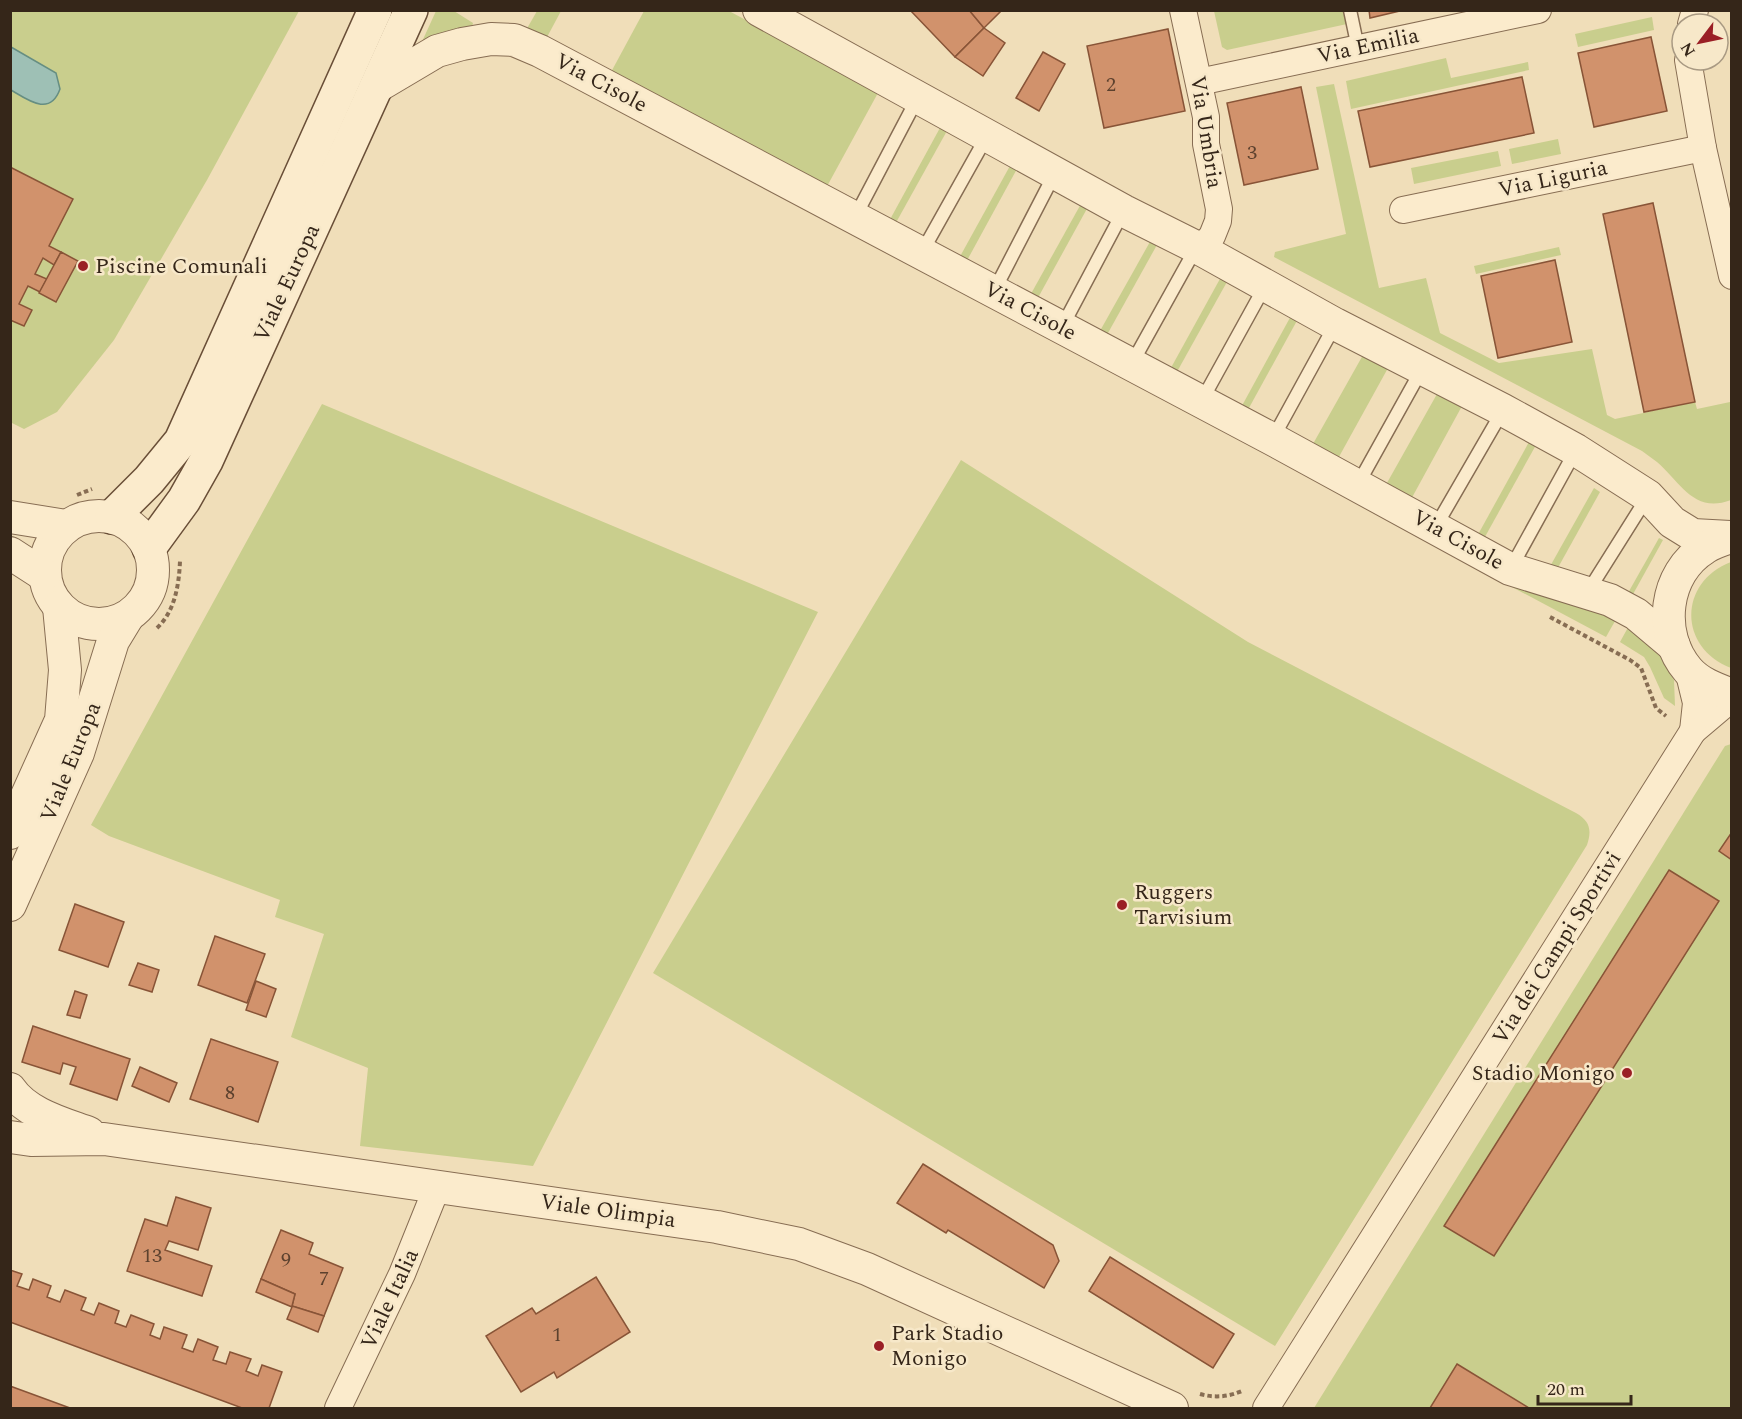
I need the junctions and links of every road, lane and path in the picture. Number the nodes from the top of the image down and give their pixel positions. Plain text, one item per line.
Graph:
1 (375, 10) edge
2 (411, 10) edge
3 (759, 10) edge
4 (1183, 10) edge
5 (1350, 10) edge
6 (1538, 10) edge
7 (1358, 48) junction
8 (1690, 72) edge
9 (1198, 82) junction
10 (378, 86) junction
11 (917, 99) junction
12 (987, 136) junction
13 (1703, 148) junction
14 (1055, 173) junction
15 (1403, 210) dead end
16 (1124, 211) junction
17 (854, 219) junction
18 (1200, 249) junction
19 (922, 253) junction
20 (1731, 276) edge
21 (1265, 286) junction
22 (993, 292) junction
23 (1335, 324) junction
24 (1062, 328) junction
25 (1131, 366) junction
26 (1422, 369) junction
27 (1201, 403) junction
28 (1503, 410) junction
29 (1272, 440) junction
30 (1576, 450) junction
31 (1357, 485) junction
32 (95, 488) dead end
33 (1648, 496) junction
34 (67, 512) junction
35 (10, 517) edge
36 (112, 517) junction
37 (1435, 527) junction
38 (1731, 537) edge
39 (149, 548) junction
40 (10, 553) edge
41 (1510, 569) junction
42 (45, 575) junction
43 (1587, 594) junction
44 (59, 607) junction
45 (127, 618) junction
46 (1681, 658) junction
47 (1731, 697) edge
48 (1693, 731) junction
49 (10, 833) edge
50 (10, 904) edge
51 (10, 1089) edge
52 (24, 1106) edge
53 (10, 1137) edge
54 (104, 1139) junction
55 (10, 1150) edge
56 (437, 1187) junction
57 (338, 1408) edge
58 (1172, 1408) edge
59 (1266, 1408) edge

1 - 36 main road, Viale Europa
2 - 10 main road, Viale Europa
3 - 11 street
4 - 9 street, Via Umbria
5 - 7 lane
6 - 7 street, Via Emilia
7 - 9 street, Via Emilia
8 - 13 street
9 - 18 street, Via Umbria
10 - 17 street, Via Cisole
10 - 39 main road, Viale Europa
11 - 12 street
11 - 17 lane
12 - 14 street
12 - 19 lane
13 - 15 street, Via Liguria
13 - 20 street
14 - 16 street
14 - 22 lane
16 - 18 street
16 - 24 lane
17 - 19 street, Via Cisole
18 - 21 street
18 - 25 lane
19 - 22 street, Via Cisole
21 - 23 street
21 - 27 lane
22 - 24 street, Via Cisole
23 - 26 street
23 - 29 lane
24 - 25 street, Via Cisole
25 - 27 street, Via Cisole
26 - 28 street
26 - 31 lane
27 - 29 street, Via Cisole
28 - 30 street
28 - 37 lane
29 - 31 street, Via Cisole
30 - 33 street
30 - 41 lane
31 - 37 street, Via Cisole
32 - 34 path
33 - 38 street
33 - 43 lane
34 - 35 street
34 - 36 street
34 - 42 street
36 - 39 street
37 - 41 street, Via Cisole
38 - 46 street
39 - 45 street, Viale Europa
40 - 42 street
41 - 43 street, Via Cisole
42 - 44 street, Viale Europa
43 - 46 street, Via Cisole
44 - 45 street
44 - 49 street, Viale Europa
45 - 50 street, Viale Europa
46 - 47 street, Via Cisole
46 - 48 street, Via dei Campi Sportivi
47 - 48 street, Via dei Campi Sportivi
48 - 59 street, Via dei Campi Sportivi
51 - 52 street
52 - 54 street
53 - 54 street, Viale Olimpia
54 - 55 street
54 - 56 street, Viale Olimpia
56 - 57 street, Viale Italia
56 - 58 street, Viale Olimpia

